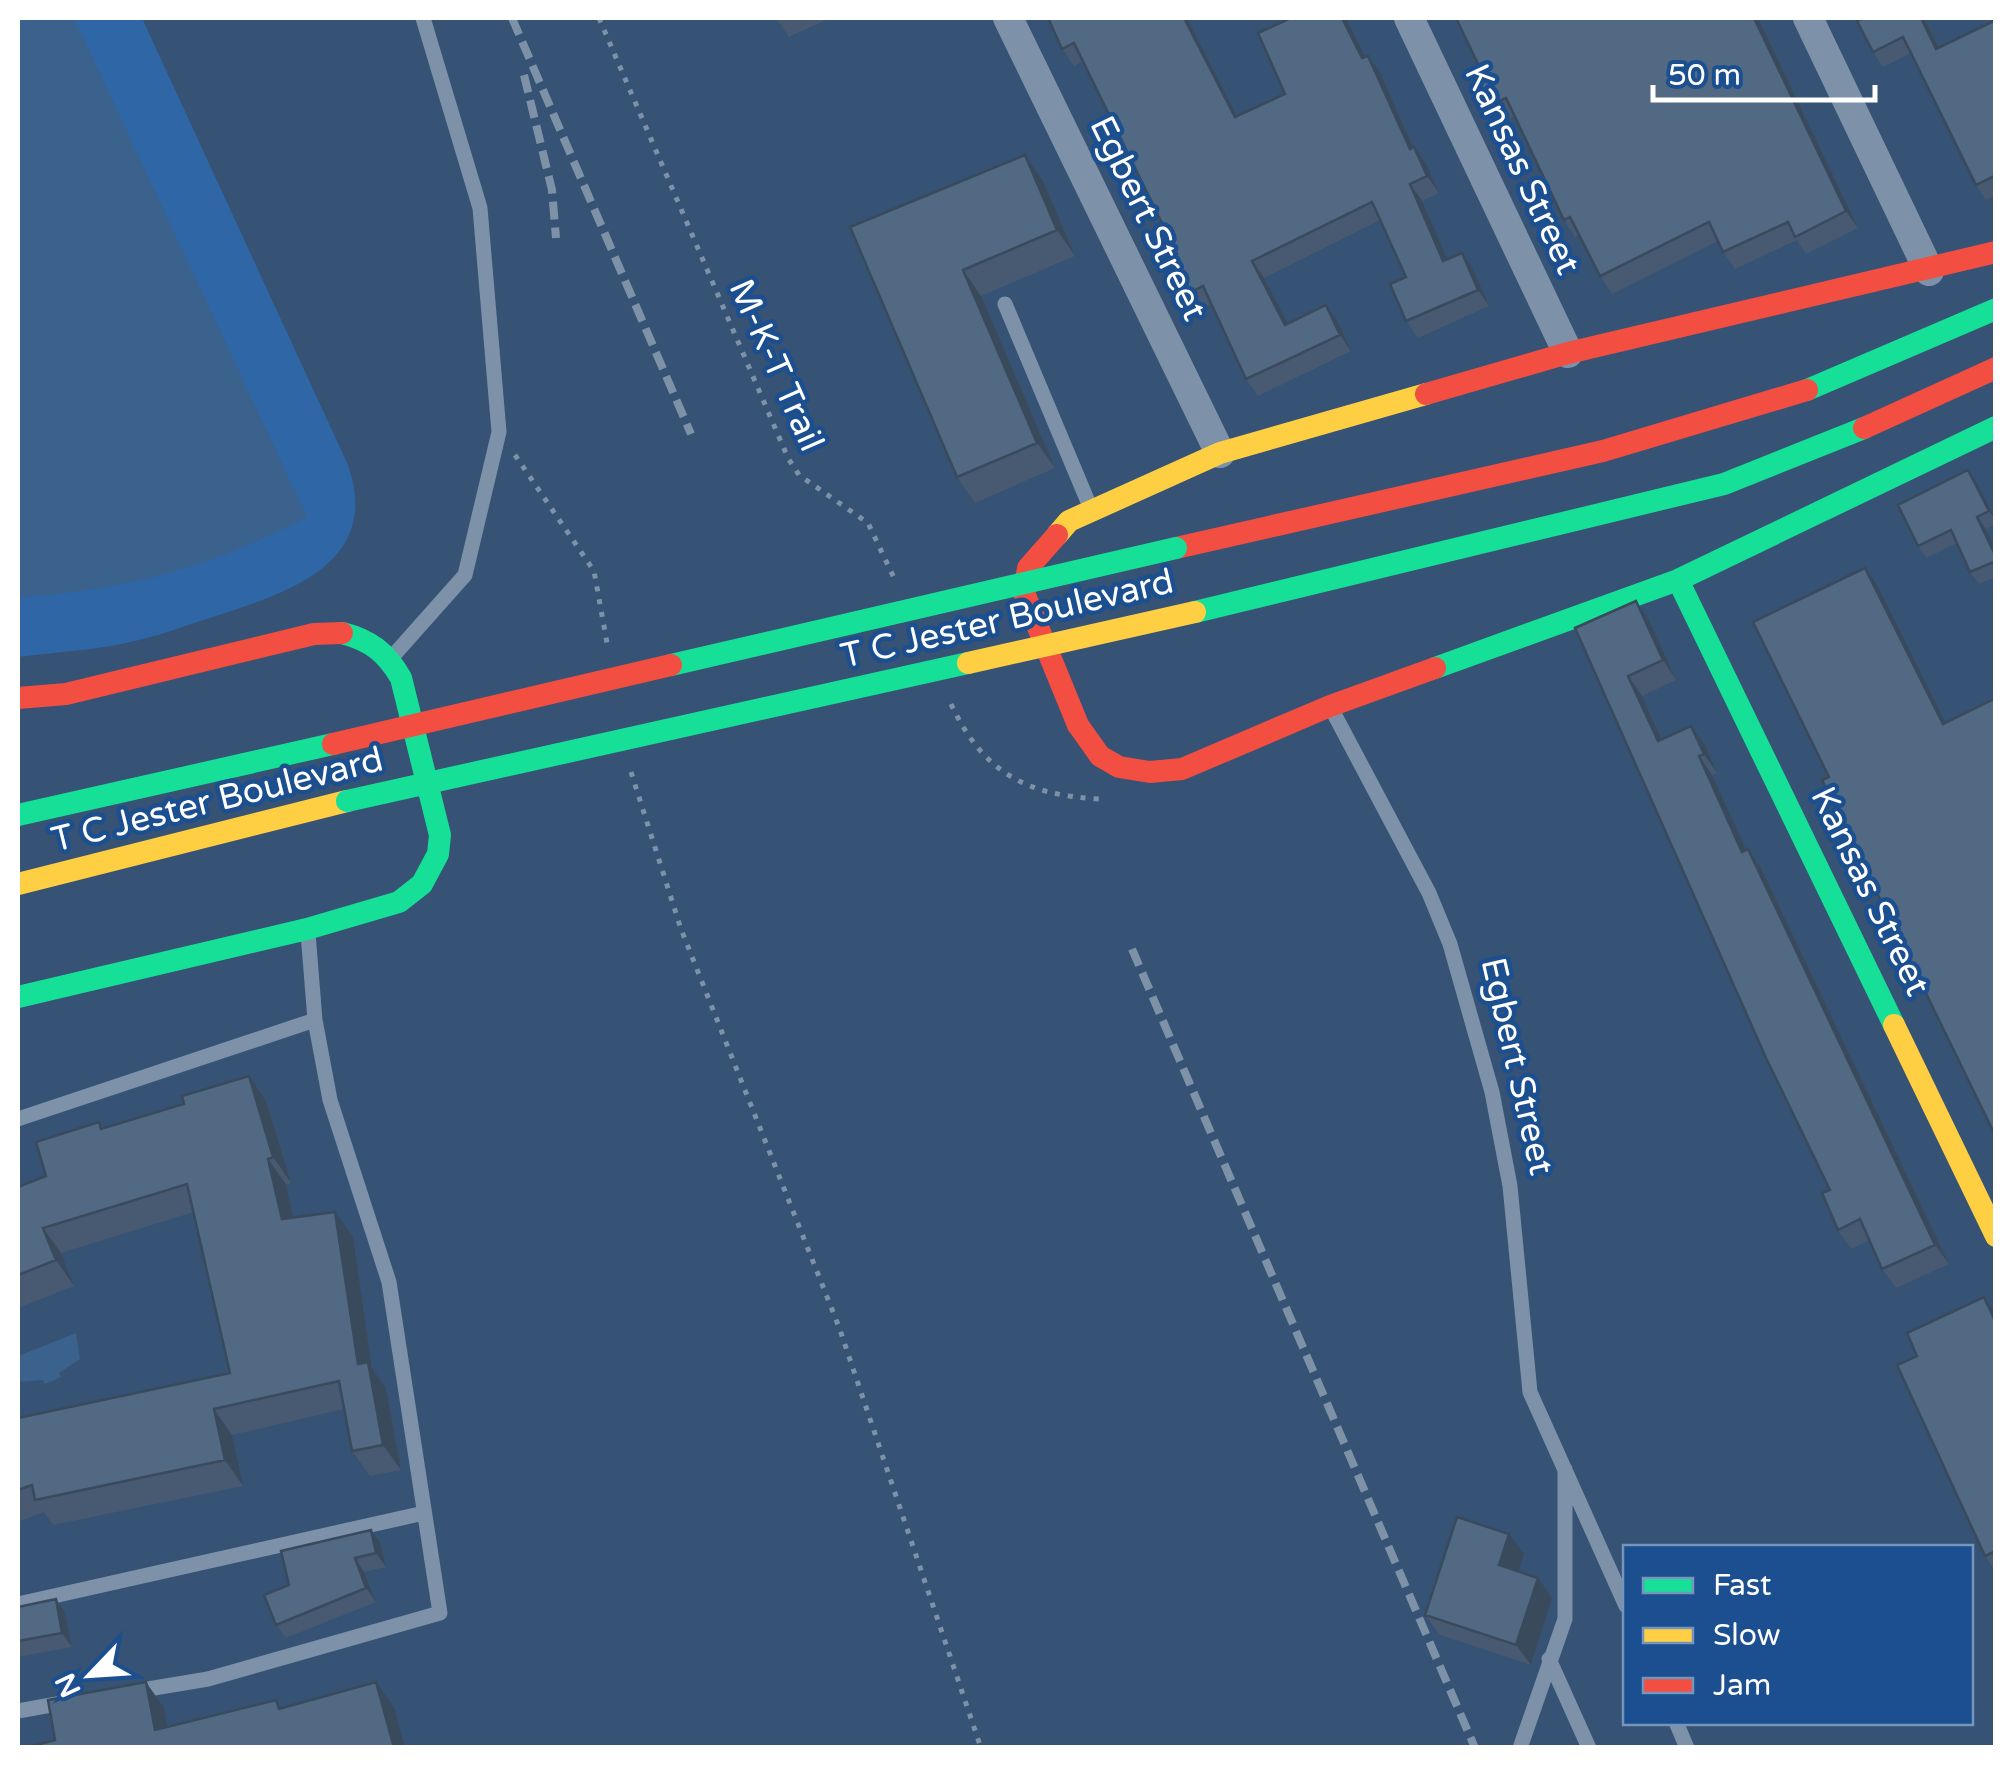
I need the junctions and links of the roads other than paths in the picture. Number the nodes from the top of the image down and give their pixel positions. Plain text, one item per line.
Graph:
1 (423, 18) edge
2 (1008, 18) edge
3 (1410, 18) edge
4 (1808, 18) edge
5 (1996, 252) edge
6 (1929, 271) junction
7 (1005, 304) dead end
8 (1996, 308) edge
9 (1568, 352) junction
10 (1996, 368) edge
11 (1996, 427) edge
12 (1220, 453) junction
13 (1092, 509) junction
14 (1678, 580) junction
15 (390, 659) junction
16 (18, 698) edge
17 (1330, 706) junction
18 (18, 815) edge
19 (18, 884) edge
20 (307, 930) junction
21 (18, 997) edge
22 (315, 1020) junction
23 (18, 1119) edge
24 (1996, 1236) edge
25 (1565, 1463) junction
26 (424, 1514) junction
27 (1623, 1599) edge
28 (18, 1604) edge
29 (1549, 1658) junction
30 (113, 1695) edge
31 (94, 1698) edge
32 (18, 1710) edge
33 (1677, 1725) edge
34 (1520, 1748) edge
35 (1590, 1748) edge
36 (1688, 1748) edge

1 - 15 lane
2 - 12 street, Egbert Street
3 - 9 street, Kansas Street
4 - 6 street
5 - 6 main road
6 - 9 main road
7 - 13 lane
8 - 18 main road, T C Jester Boulevard, bridge
9 - 12 main road
10 - 19 main road, T C Jester Boulevard, bridge
11 - 14 main road
12 - 13 main road
13 - 17 main road
14 - 17 main road
14 - 24 main road, Kansas Street
15 - 16 main road
15 - 20 main road
17 - 25 lane, Egbert Street
20 - 21 main road
20 - 22 lane
22 - 23 lane
22 - 26 lane
25 - 27 lane, Egbert Street
25 - 29 lane
26 - 28 lane
26 - 30 lane
29 - 34 lane
29 - 35 lane
31 - 32 lane
33 - 36 lane

